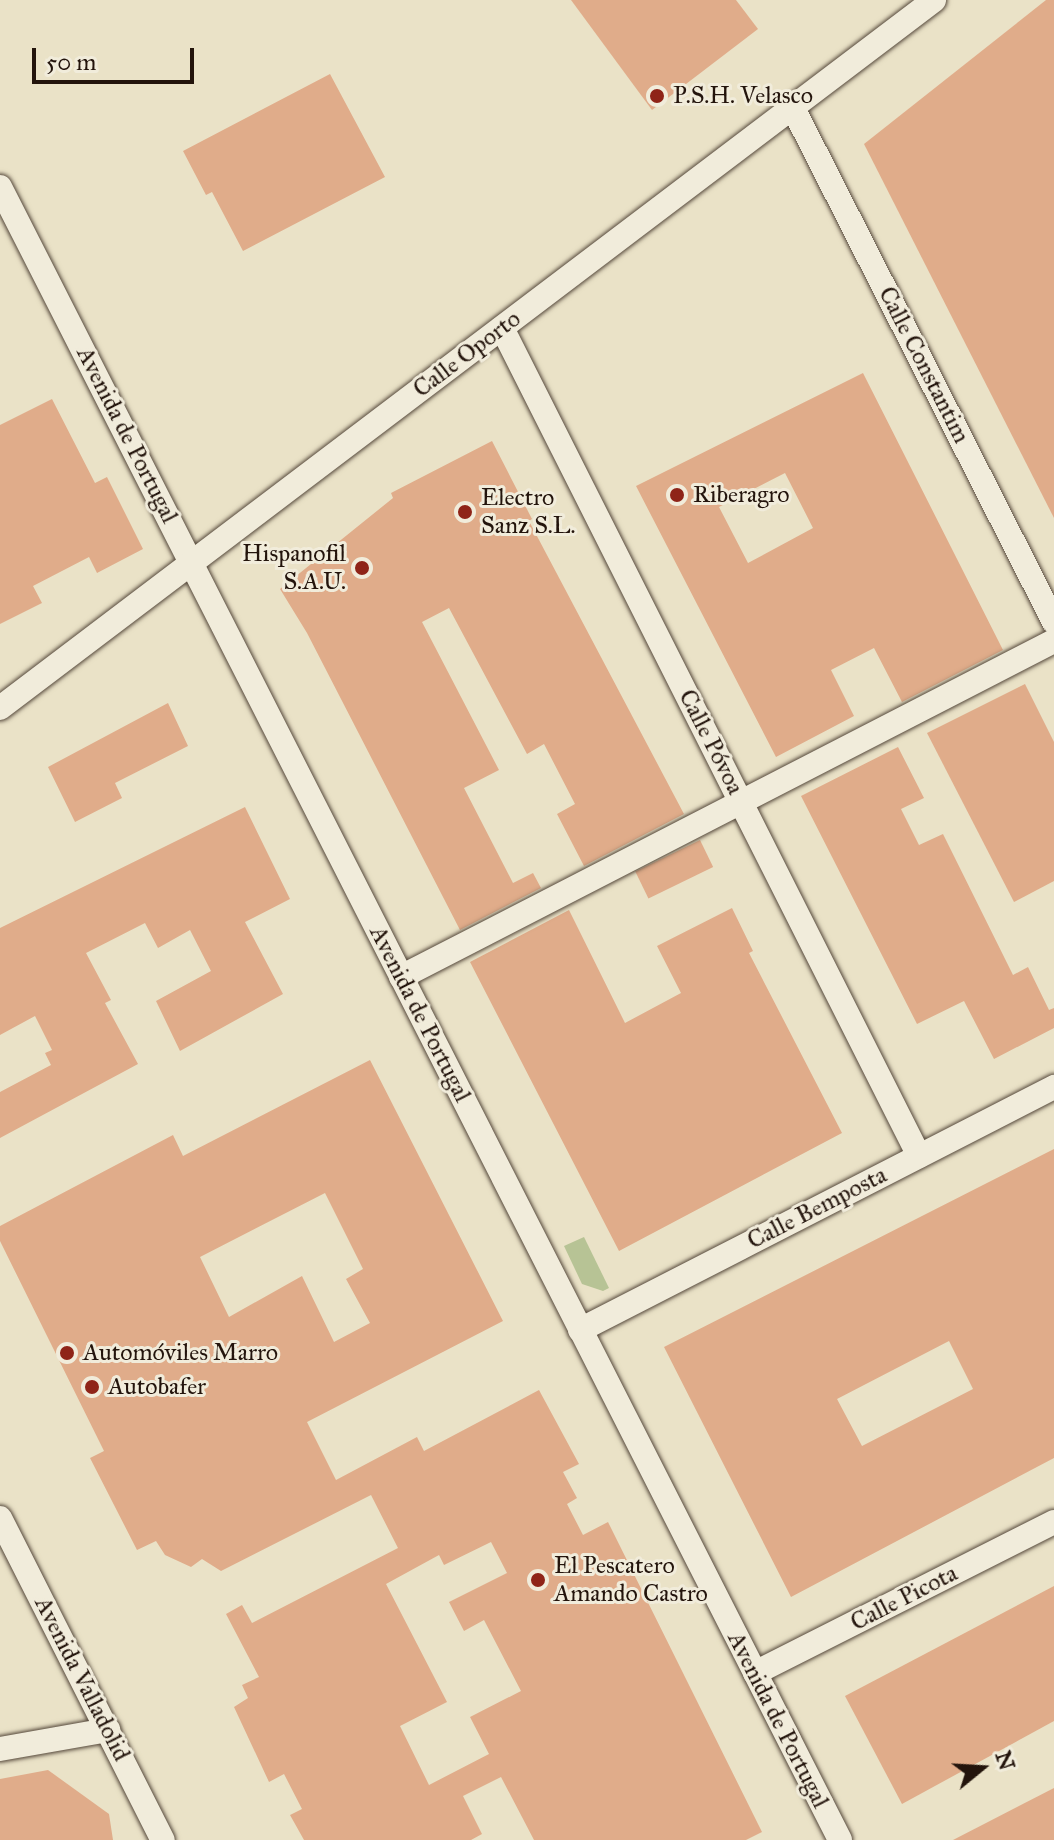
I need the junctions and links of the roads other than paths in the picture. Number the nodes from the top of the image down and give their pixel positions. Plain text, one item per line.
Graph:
1 (934, 0) edge
2 (793, 108) junction
3 (0, 187) edge
4 (502, 328) junction
5 (192, 562) junction
6 (1054, 622) edge
7 (1054, 641) edge
8 (0, 708) edge
9 (741, 801) junction
10 (401, 977) junction
11 (1054, 1087) edge
12 (919, 1156) junction
13 (580, 1330) junction
14 (0, 1518) edge
15 (1054, 1522) edge
16 (755, 1673) junction
17 (108, 1730) junction
18 (0, 1749) edge
19 (163, 1840) edge
20 (840, 1840) edge

1 - 2 street, Calle Oporto
2 - 4 street, Calle Oporto
2 - 6 street, Calle Constantim
3 - 5 street, Avenida de Portugal
4 - 5 street, Calle Oporto
4 - 9 street, Calle Póvoa
5 - 8 street, Calle Oporto
5 - 10 street, Avenida de Portugal
7 - 9 street
9 - 10 street
9 - 12 street, Calle Póvoa
10 - 13 street, Avenida de Portugal
11 - 12 street, Calle Bemposta
12 - 13 street, Calle Bemposta
13 - 16 street, Avenida de Portugal
14 - 17 street, Avenida Valladolid
15 - 16 street, Calle Picota
16 - 20 street, Avenida de Portugal
17 - 18 street
17 - 19 street, Avenida Valladolid

